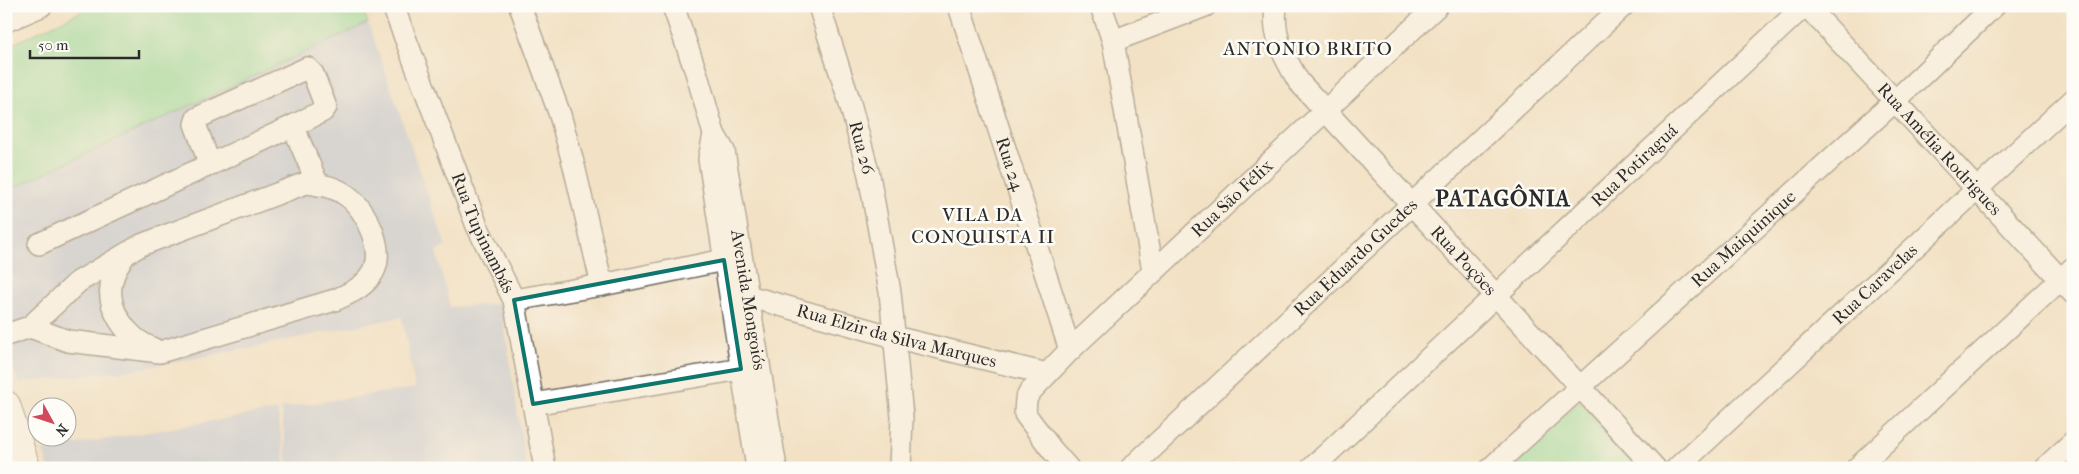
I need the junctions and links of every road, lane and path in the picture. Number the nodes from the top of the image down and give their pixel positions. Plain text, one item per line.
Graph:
1 (41, 6) edge
2 (393, 6) edge
3 (520, 6) edge
4 (673, 6) edge
5 (819, 6) edge
6 (958, 6) edge
7 (1101, 6) edge
8 (1204, 6) edge
9 (1437, 6) edge
10 (1623, 6) edge
11 (1806, 6) edge
12 (1994, 6) edge
13 (1274, 10) edge
14 (6, 21) edge
15 (1113, 41) junction
16 (2073, 100) edge
17 (1895, 101) junction
18 (1325, 112) junction
19 (293, 126) junction
20 (714, 134) junction
21 (210, 165) junction
22 (318, 184) junction
23 (1977, 190) junction
24 (1413, 204) junction
25 (39, 244) dead end
26 (124, 256) junction
27 (724, 260) junction
28 (1153, 272) junction
29 (2069, 280) edge
30 (602, 285) junction
31 (748, 296) junction
32 (1496, 296) junction
33 (514, 300) junction
34 (30, 327) junction
35 (6, 335) edge
36 (894, 337) junction
37 (1070, 350) junction
38 (160, 352) junction
39 (741, 368) junction
40 (1047, 374) junction
41 (1580, 386) junction
42 (533, 404) junction
43 (6, 405) edge
44 (2073, 442) edge
45 (1051, 459) edge
46 (26, 468) edge
47 (545, 468) edge
48 (757, 468) edge
49 (776, 468) edge
50 (900, 468) edge
51 (1068, 468) edge
52 (1131, 468) edge
53 (1312, 468) edge
54 (1492, 468) edge
55 (1655, 468) edge
56 (1677, 468) edge
57 (1858, 468) edge
58 (2045, 468) edge

1 - 14 street
2 - 33 street, Rua Tupinambás
3 - 30 street
4 - 20 street, Avenida Mongoiós
5 - 36 street, Rua 26
6 - 37 street, Rua 24
7 - 15 street
8 - 15 street
9 - 18 street, Rua São Félix
10 - 24 street, Rua Eduardo Guedes
11 - 17 street, Rua Amélia Rodrigues
11 - 32 street, Rua Potiraguá
12 - 17 street, Rua Maiquinique
13 - 18 street, Rua Poções
15 - 28 street
16 - 23 street, Rua Caravelas
17 - 23 street, Rua Amélia Rodrigues
17 - 41 street, Rua Maiquinique
18 - 24 street, Rua Poções
18 - 28 street, Rua São Félix
19 - 21 street
19 - 21 street
19 - 22 street
20 - 27 street, Avenida Mongoiós
20 - 31 street, Avenida Mongoiós
21 - 25 street
22 - 26 street
22 - 38 street
23 - 29 street, Rua Amélia Rodrigues
23 - 56 street, Rua Caravelas
24 - 32 street, Rua Poções
24 - 52 street, Rua Eduardo Guedes
26 - 34 street
26 - 38 street
27 - 30 street
27 - 39 street, Avenida Mongoiós
28 - 37 street, Rua São Félix
29 - 57 street
30 - 33 street
31 - 36 street, Rua Elzir da Silva Marques
31 - 49 street, Avenida Mongoiós
32 - 41 street, Rua Poções
32 - 53 street, Rua Potiraguá
33 - 42 street, Rua Tupinambás
34 - 35 street
34 - 38 street
36 - 40 street, Rua Elzir da Silva Marques
36 - 50 street, Rua 26
37 - 40 street, Rua São Félix
39 - 42 street
39 - 48 street, Avenida Mongoiós
40 - 45 street, Rua São Félix
41 - 54 street, Rua Maiquinique
41 - 55 street, Rua Poções
42 - 47 street, Rua Tupinambás
43 - 46 highway
44 - 58 street
45 - 51 street

